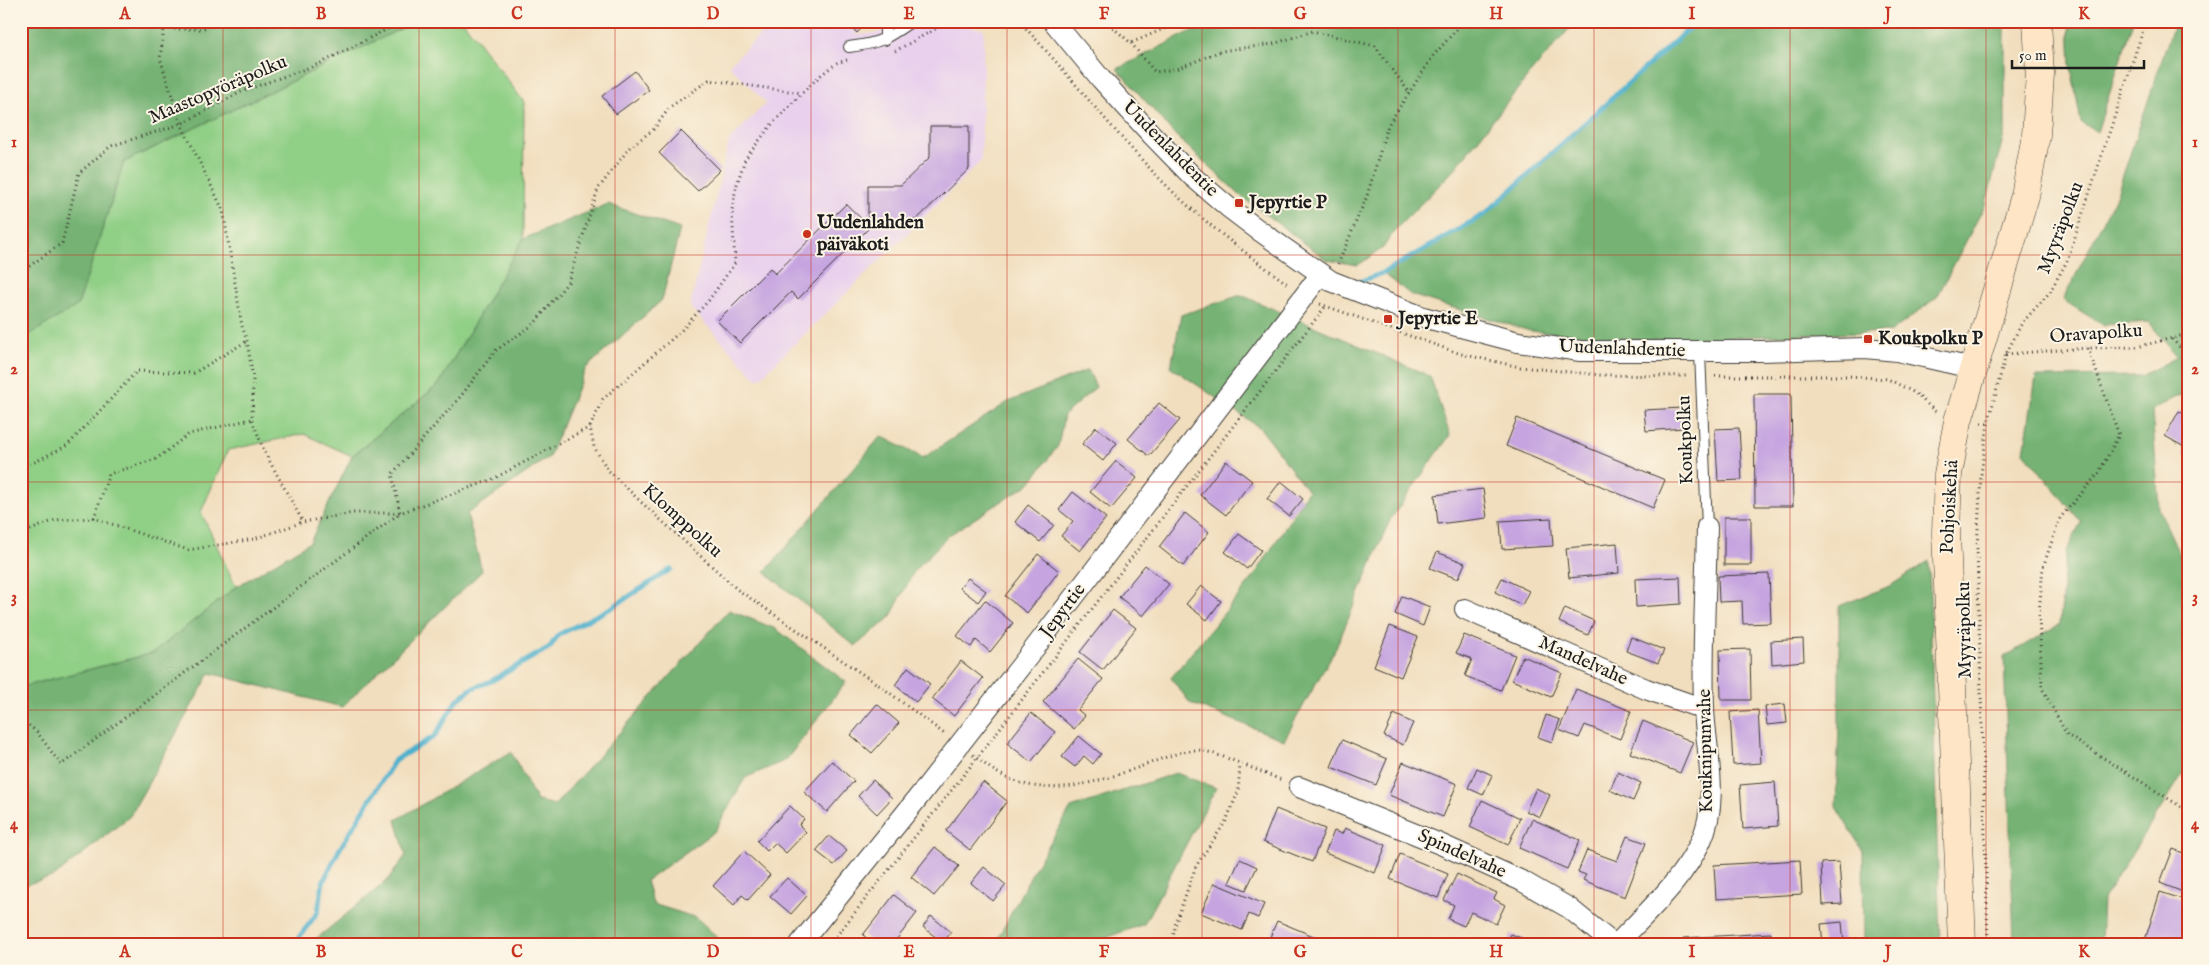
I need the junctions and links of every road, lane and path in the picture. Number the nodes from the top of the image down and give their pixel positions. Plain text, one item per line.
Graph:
1 (165, 21) edge
2 (223, 21) edge
3 (398, 21) edge
4 (886, 21) edge
5 (912, 21) edge
6 (950, 21) edge
7 (1019, 21) edge
8 (1054, 21) edge
9 (1106, 21) edge
10 (1182, 21) edge
11 (1464, 21) edge
12 (2037, 21) edge
13 (2146, 21) edge
14 (164, 29) junction
15 (885, 40) junction
16 (1131, 43) junction
17 (849, 47) dead end
18 (888, 55) dead end
19 (856, 58) dead end
20 (1409, 92) junction
21 (802, 93) junction
22 (181, 124) junction
23 (21, 272) edge
24 (1326, 278) junction
25 (1304, 296) junction
26 (1325, 306) junction
27 (2188, 334) edge
28 (2172, 339) junction
29 (247, 341) junction
30 (2088, 348) junction
31 (1700, 352) junction
32 (2006, 354) junction
33 (2188, 356) edge
34 (1972, 368) junction
35 (1702, 376) junction
36 (252, 419) junction
37 (1958, 421) junction
38 (1988, 423) junction
39 (590, 427) junction
40 (21, 469) edge
41 (400, 513) junction
42 (94, 518) junction
43 (304, 522) junction
44 (1707, 526) joint
45 (21, 534) edge
46 (1465, 609) dead end
47 (1704, 709) junction
48 (21, 719) edge
49 (959, 745) junction
50 (977, 758) junction
51 (1240, 764) junction
52 (1299, 787) joint
53 (2188, 811) edge
54 (800, 944) edge
55 (830, 944) edge
56 (1172, 944) edge
57 (1613, 944) edge
58 (1617, 944) edge
59 (1962, 944) edge
60 (1988, 944) edge

1 - 14 path
2 - 14 path
3 - 22 path, Maastopyöräpolku
4 - 15 lane
5 - 15 lane
6 - 18 path
7 - 25 path
8 - 24 street, Uudenlahdentie
9 - 16 path
10 - 16 path
11 - 20 path
12 - 34 main road, Pohjoiskehä
13 - 32 path, Myyräpolku
14 - 22 path
15 - 17 lane
16 - 20 path
19 - 21 path
20 - 24 path
21 - 39 path
21 - 41 path
22 - 23 path, Maastopyöräpolku
22 - 29 path
24 - 25 street, Jepyrtie
24 - 31 street, Uudenlahdentie
25 - 26 path
25 - 49 street, Jepyrtie
26 - 35 path
26 - 50 path
27 - 28 path, Oravapolku
28 - 30 path, Oravapolku
28 - 33 path
29 - 36 path
29 - 40 path
30 - 32 path, Oravapolku
30 - 53 path
31 - 34 street, Uudenlahdentie
31 - 35 lane, Koukpolku
32 - 38 path, Myyräpolku
34 - 37 main road, Pohjoiskehä
35 - 37 path
35 - 44 lane, Koukpolku
36 - 42 path
36 - 43 path
37 - 38 path
37 - 59 main road, Pohjoiskehä
38 - 60 path, Myyräpolku
39 - 41 path
39 - 49 path, Klomppolku
41 - 43 path
41 - 48 path
42 - 43 path
42 - 45 path
44 - 47 street, Kouknipunvahe
46 - 47 street, Mandelvahe
47 - 58 street, Kouknipunvahe
49 - 50 path, Klomppolku
49 - 54 street, Jepyrtie
50 - 51 path, Klomppolku
50 - 55 path
51 - 52 path, Klomppolku
51 - 56 path
52 - 57 street, Spindelvahe

